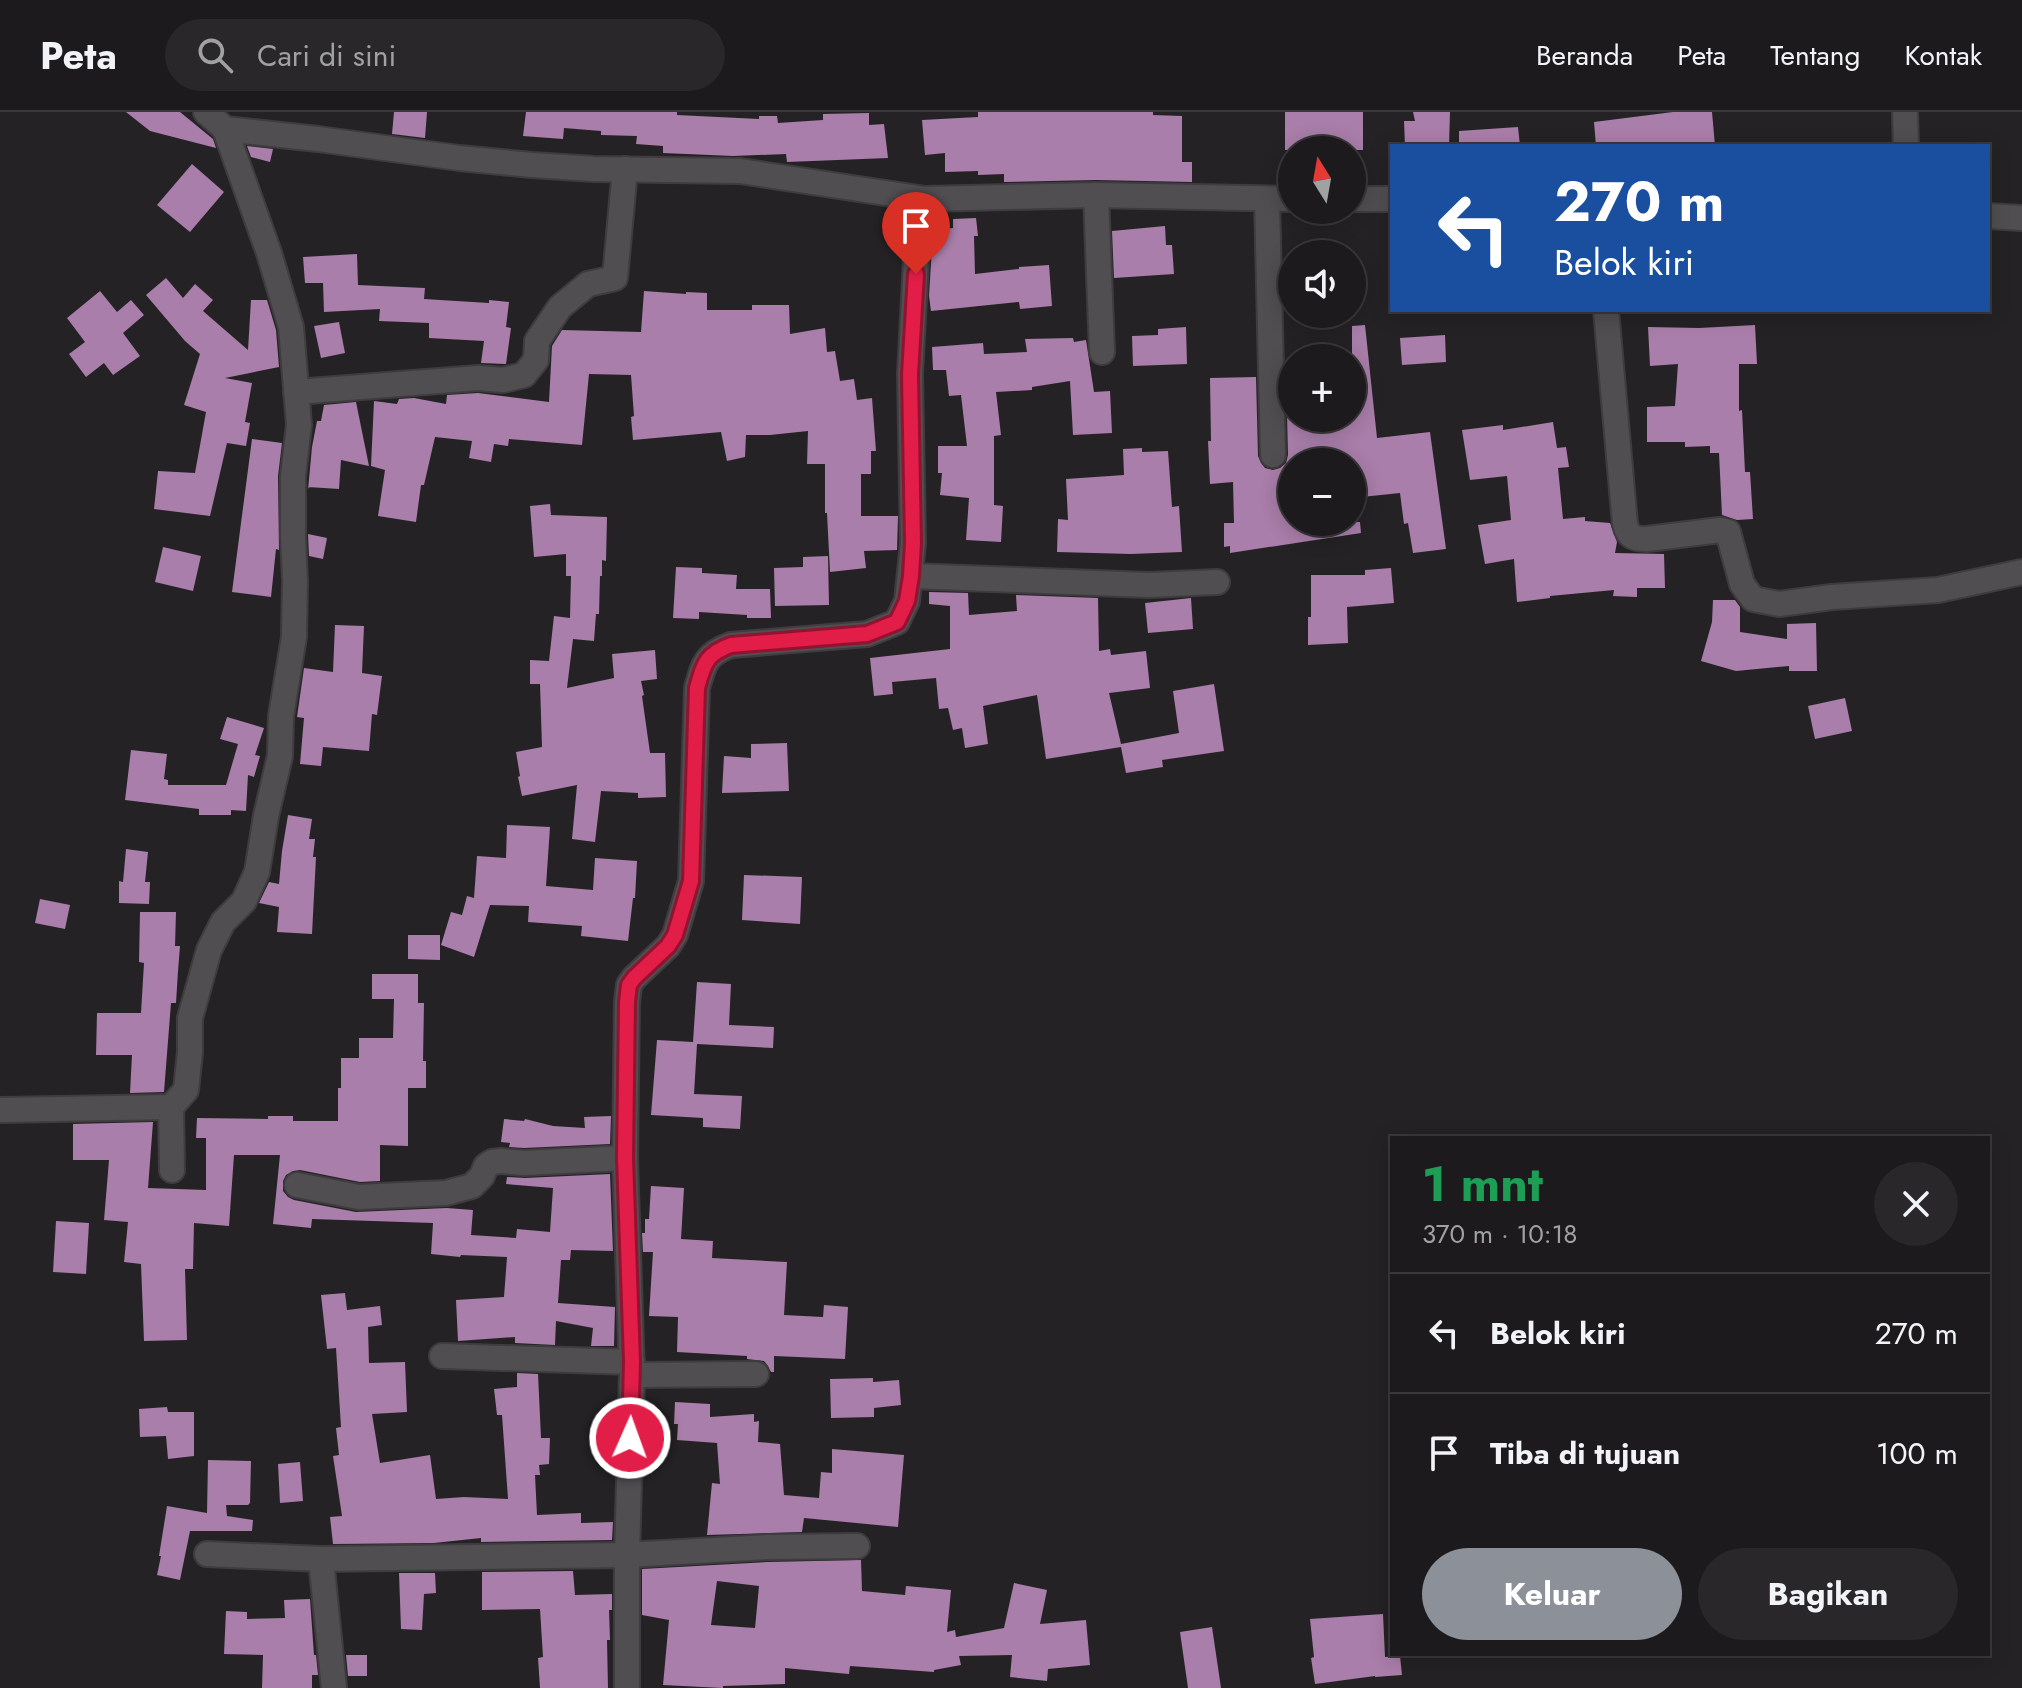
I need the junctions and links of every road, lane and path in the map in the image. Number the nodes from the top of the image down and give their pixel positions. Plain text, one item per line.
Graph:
1 (206, 112) edge
2 (1905, 112) edge
3 (225, 129) junction
4 (1906, 144) edge
5 (625, 169) junction
6 (1096, 195) junction
7 (925, 199) junction
8 (1366, 199) edge
9 (1390, 199) edge
10 (1267, 200) junction
11 (1278, 200) edge
12 (1990, 216) edge
13 (2022, 218) edge
14 (1606, 312) edge
15 (1102, 352) dead end
16 (296, 392) junction
17 (1273, 455) dead end
18 (2022, 572) edge
19 (911, 576) junction
20 (1217, 582) dead end
21 (171, 1107) junction
22 (0, 1110) edge
23 (625, 1158) junction
24 (172, 1170) dead end
25 (297, 1185) dead end
26 (442, 1356) dead end
27 (632, 1368) junction
28 (756, 1374) dead end
29 (857, 1546) dead end
30 (207, 1554) dead end
31 (627, 1555) junction
32 (321, 1559) junction
33 (334, 1688) edge
34 (627, 1688) edge

1 - 3 street
2 - 4 street
3 - 5 street
3 - 16 street
5 - 7 street
5 - 16 street
6 - 7 street
6 - 10 street
6 - 15 street
7 - 19 street
8 - 9 street
10 - 11 street
10 - 17 street
12 - 13 street
14 - 18 street
16 - 21 street
19 - 20 street
19 - 23 street
21 - 22 street
21 - 24 street
23 - 25 street
23 - 27 street
26 - 27 street
27 - 28 street
27 - 31 street
29 - 31 street
30 - 32 street
31 - 32 street
31 - 34 street
32 - 33 street

